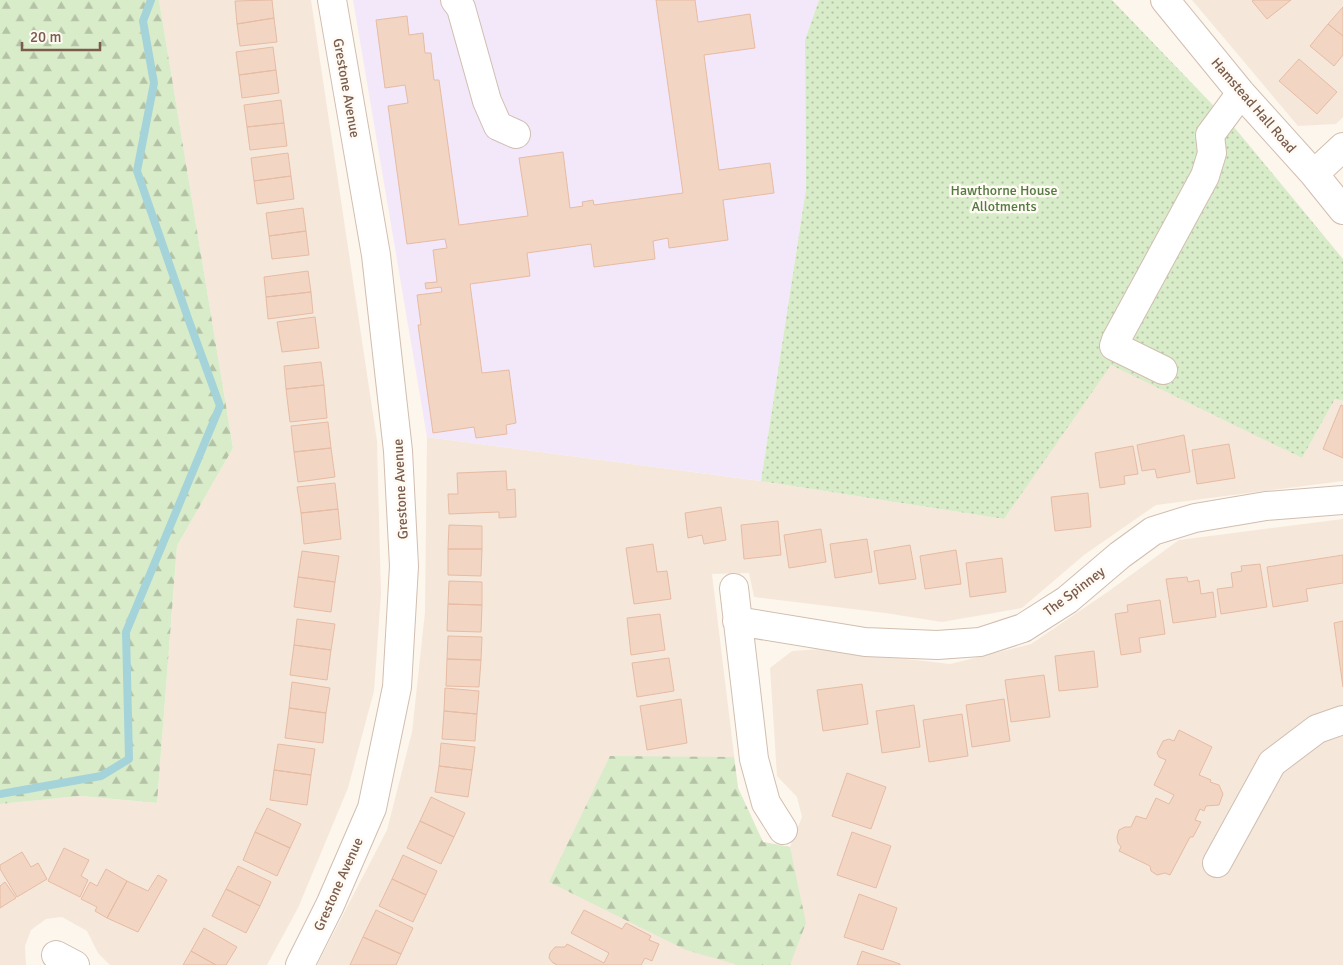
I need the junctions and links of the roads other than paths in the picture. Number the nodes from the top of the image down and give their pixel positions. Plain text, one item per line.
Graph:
1 (332, 0) edge
2 (455, 0) edge
3 (1165, 0) edge
4 (1241, 93) junction
5 (516, 134) dead end
6 (1343, 147) edge
7 (1314, 174) junction
8 (1343, 210) edge
9 (1163, 370) dead end
10 (1343, 500) edge
11 (734, 588) dead end
12 (737, 621) junction
13 (1343, 720) edge
14 (783, 830) dead end
15 (1217, 862) dead end
16 (300, 965) edge

1 - 16 street, Grestone Avenue
2 - 5 street
3 - 4 street, Hamstead Hall Road
4 - 7 street, Hamstead Hall Road
4 - 9 street
6 - 7 street
7 - 8 street, Hamstead Hall Road
10 - 12 street, The Spinney
11 - 12 street
12 - 14 street
13 - 15 street

